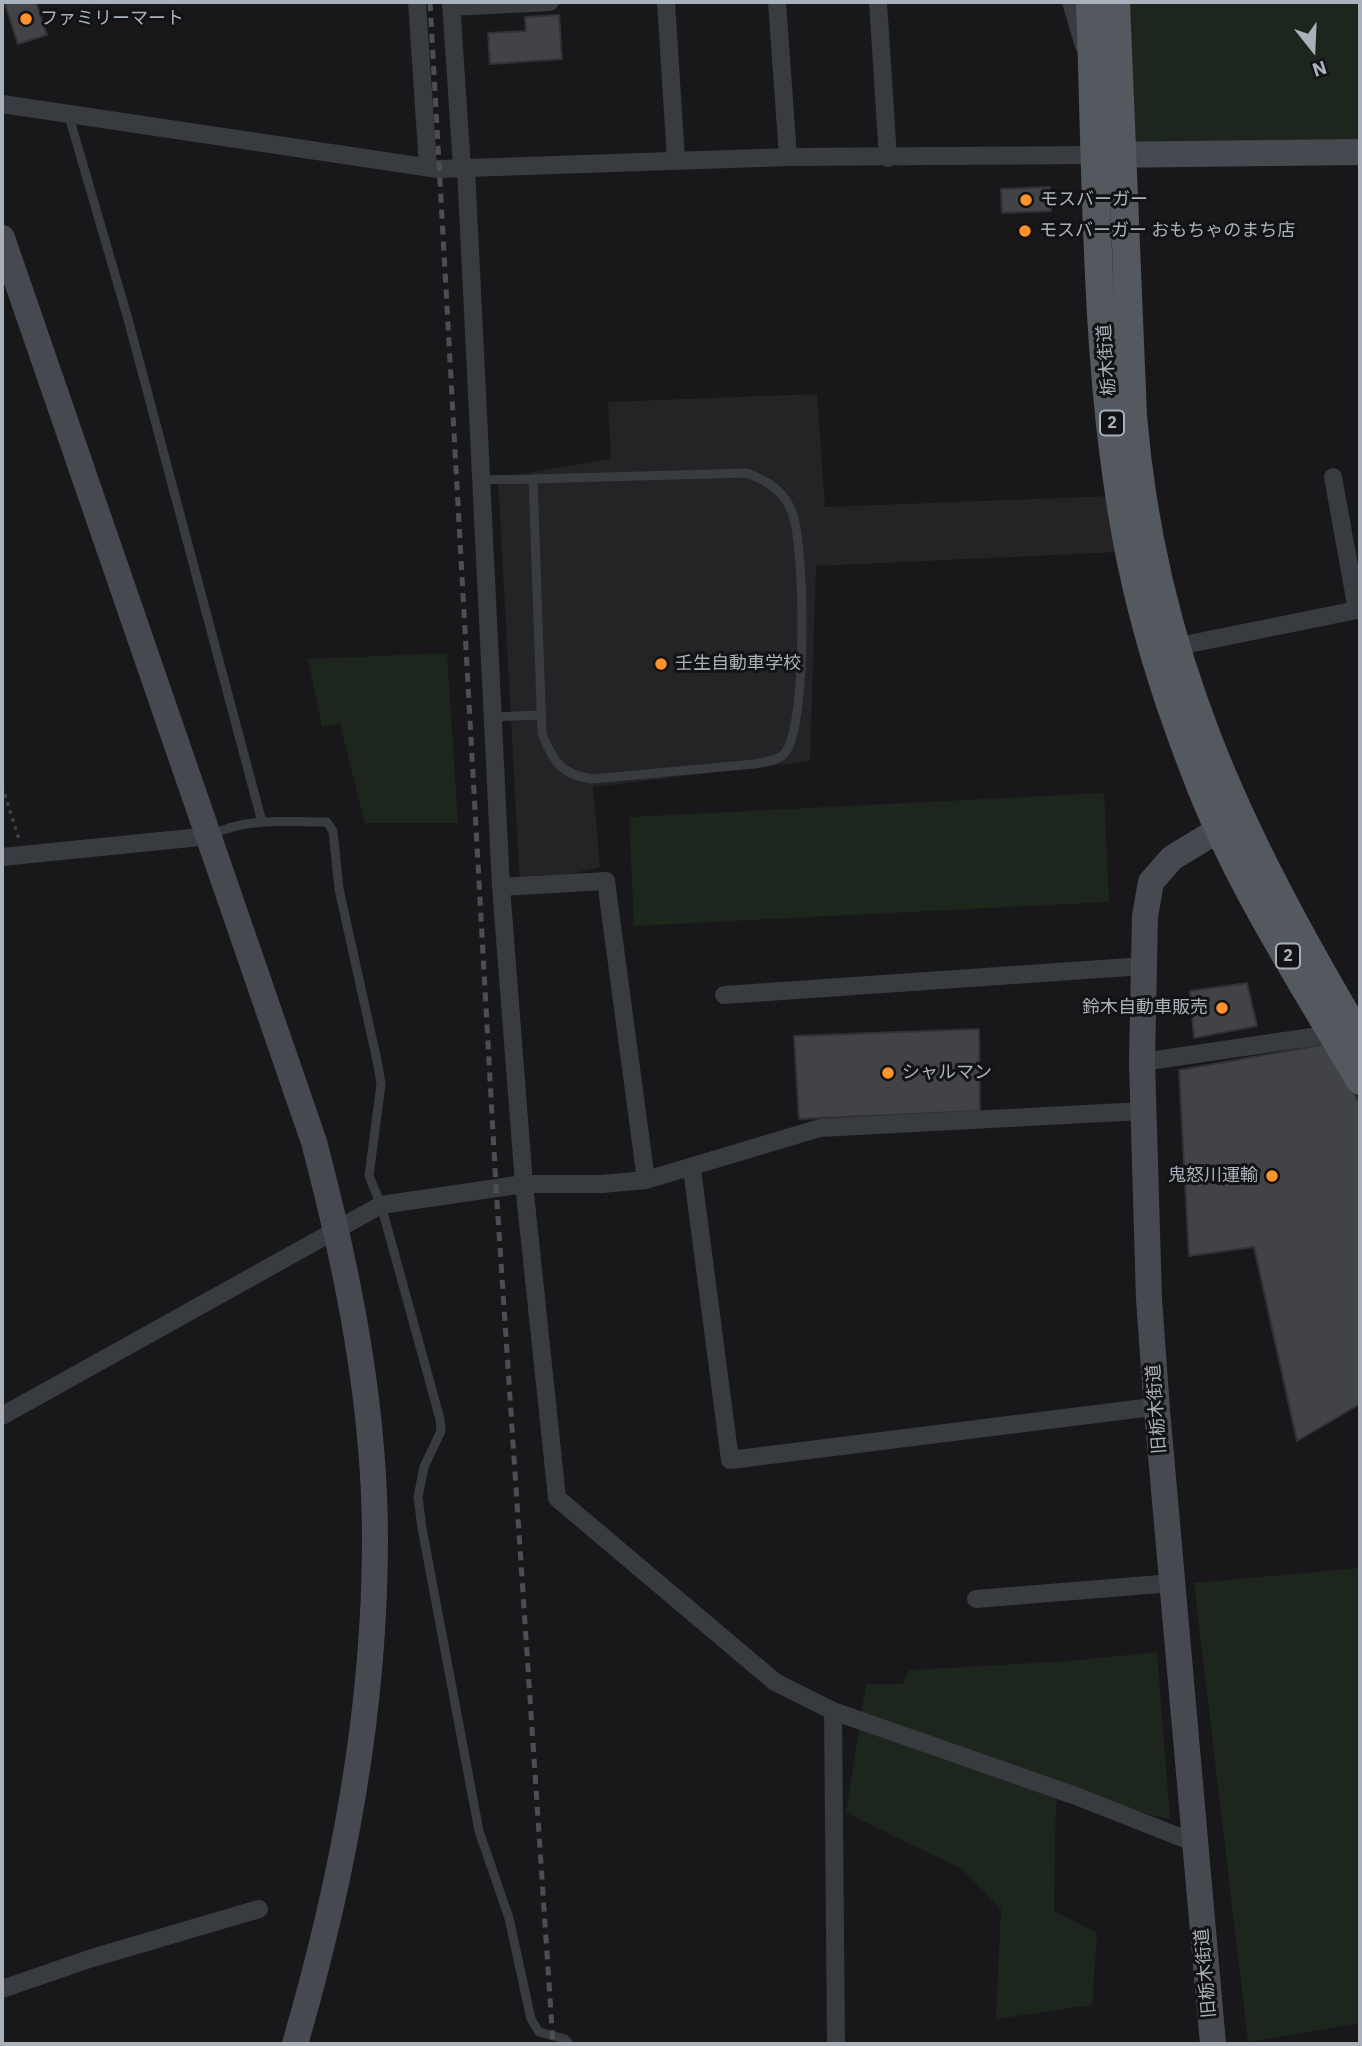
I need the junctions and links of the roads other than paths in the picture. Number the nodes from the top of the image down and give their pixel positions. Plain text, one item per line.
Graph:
1 (417, 2) edge
2 (550, 2) edge
3 (666, 2) edge
4 (777, 2) edge
5 (878, 2) edge
6 (1071, 2) edge
7 (1090, 2) edge
8 (1116, 2) edge
9 (451, 4) edge
10 (1093, 69) junction
11 (2, 104) edge
12 (68, 113) junction
13 (1360, 152) edge
14 (1108, 154) junction
15 (788, 157) junction
16 (888, 158) junction
17 (676, 160) junction
18 (428, 167) junction
19 (464, 168) junction
20 (2, 238) edge
21 (1333, 477) dead end
22 (533, 479) junction
23 (481, 480) junction
24 (1352, 537) edge
25 (1174, 647) junction
26 (541, 715) junction
27 (492, 717) junction
28 (262, 822) junction
29 (1229, 823) junction
30 (210, 836) junction
31 (2, 857) edge
32 (500, 887) junction
33 (1144, 966) junction
34 (724, 995) dead end
35 (1352, 1032) edge
36 (1142, 1062) junction
37 (1360, 1081) edge
38 (1142, 1111) junction
39 (692, 1169) junction
40 (646, 1180) junction
41 (524, 1184) junction
42 (381, 1205) junction
43 (337, 1229) junction
44 (1157, 1410) junction
45 (2, 1416) edge
46 (1172, 1583) junction
47 (976, 1600) dead end
48 (833, 1711) junction
49 (1195, 1843) junction
50 (259, 1909) dead end
51 (2, 1989) edge
52 (295, 2044) edge
53 (569, 2044) edge
54 (836, 2044) edge
55 (1213, 2044) edge

1 - 18 street
2 - 9 street
3 - 17 street
4 - 15 street
5 - 16 street
6 - 10 street
7 - 10 main road, 栃木街道 / 2
8 - 14 main road, 栃木街道 / 2
9 - 19 street
10 - 14 main road, 栃木街道 / 2
11 - 12 street
12 - 18 street
12 - 28 lane
13 - 14 street
14 - 16 street
14 - 25 main road, 栃木街道 / 2
14 - 29 main road, 栃木街道 / 2
15 - 16 street
15 - 17 street
17 - 19 street
18 - 19 street
19 - 23 street
20 - 30 street
21 - 24 street
22 - 23 lane
22 - 26 lane
22 - 26 lane
23 - 27 street
24 - 25 street
25 - 29 main road, 栃木街道 / 2
26 - 27 lane
27 - 32 street
28 - 30 lane
28 - 42 lane
29 - 33 street, 旧栃木街道
29 - 35 main road, 2
30 - 31 street
30 - 43 street
32 - 40 street
32 - 41 street
33 - 34 street
33 - 36 street, 旧栃木街道
35 - 36 street
35 - 37 main road, 2
36 - 38 street, 旧栃木街道
38 - 39 street
38 - 44 street, 旧栃木街道
39 - 40 street
39 - 44 street
40 - 41 street
41 - 42 street
41 - 48 street
42 - 43 street
42 - 53 lane
43 - 45 street
43 - 52 street
44 - 46 street, 旧栃木街道
46 - 47 street
46 - 49 street, 旧栃木街道
48 - 49 street
48 - 54 street
49 - 55 street, 旧栃木街道
50 - 51 street

